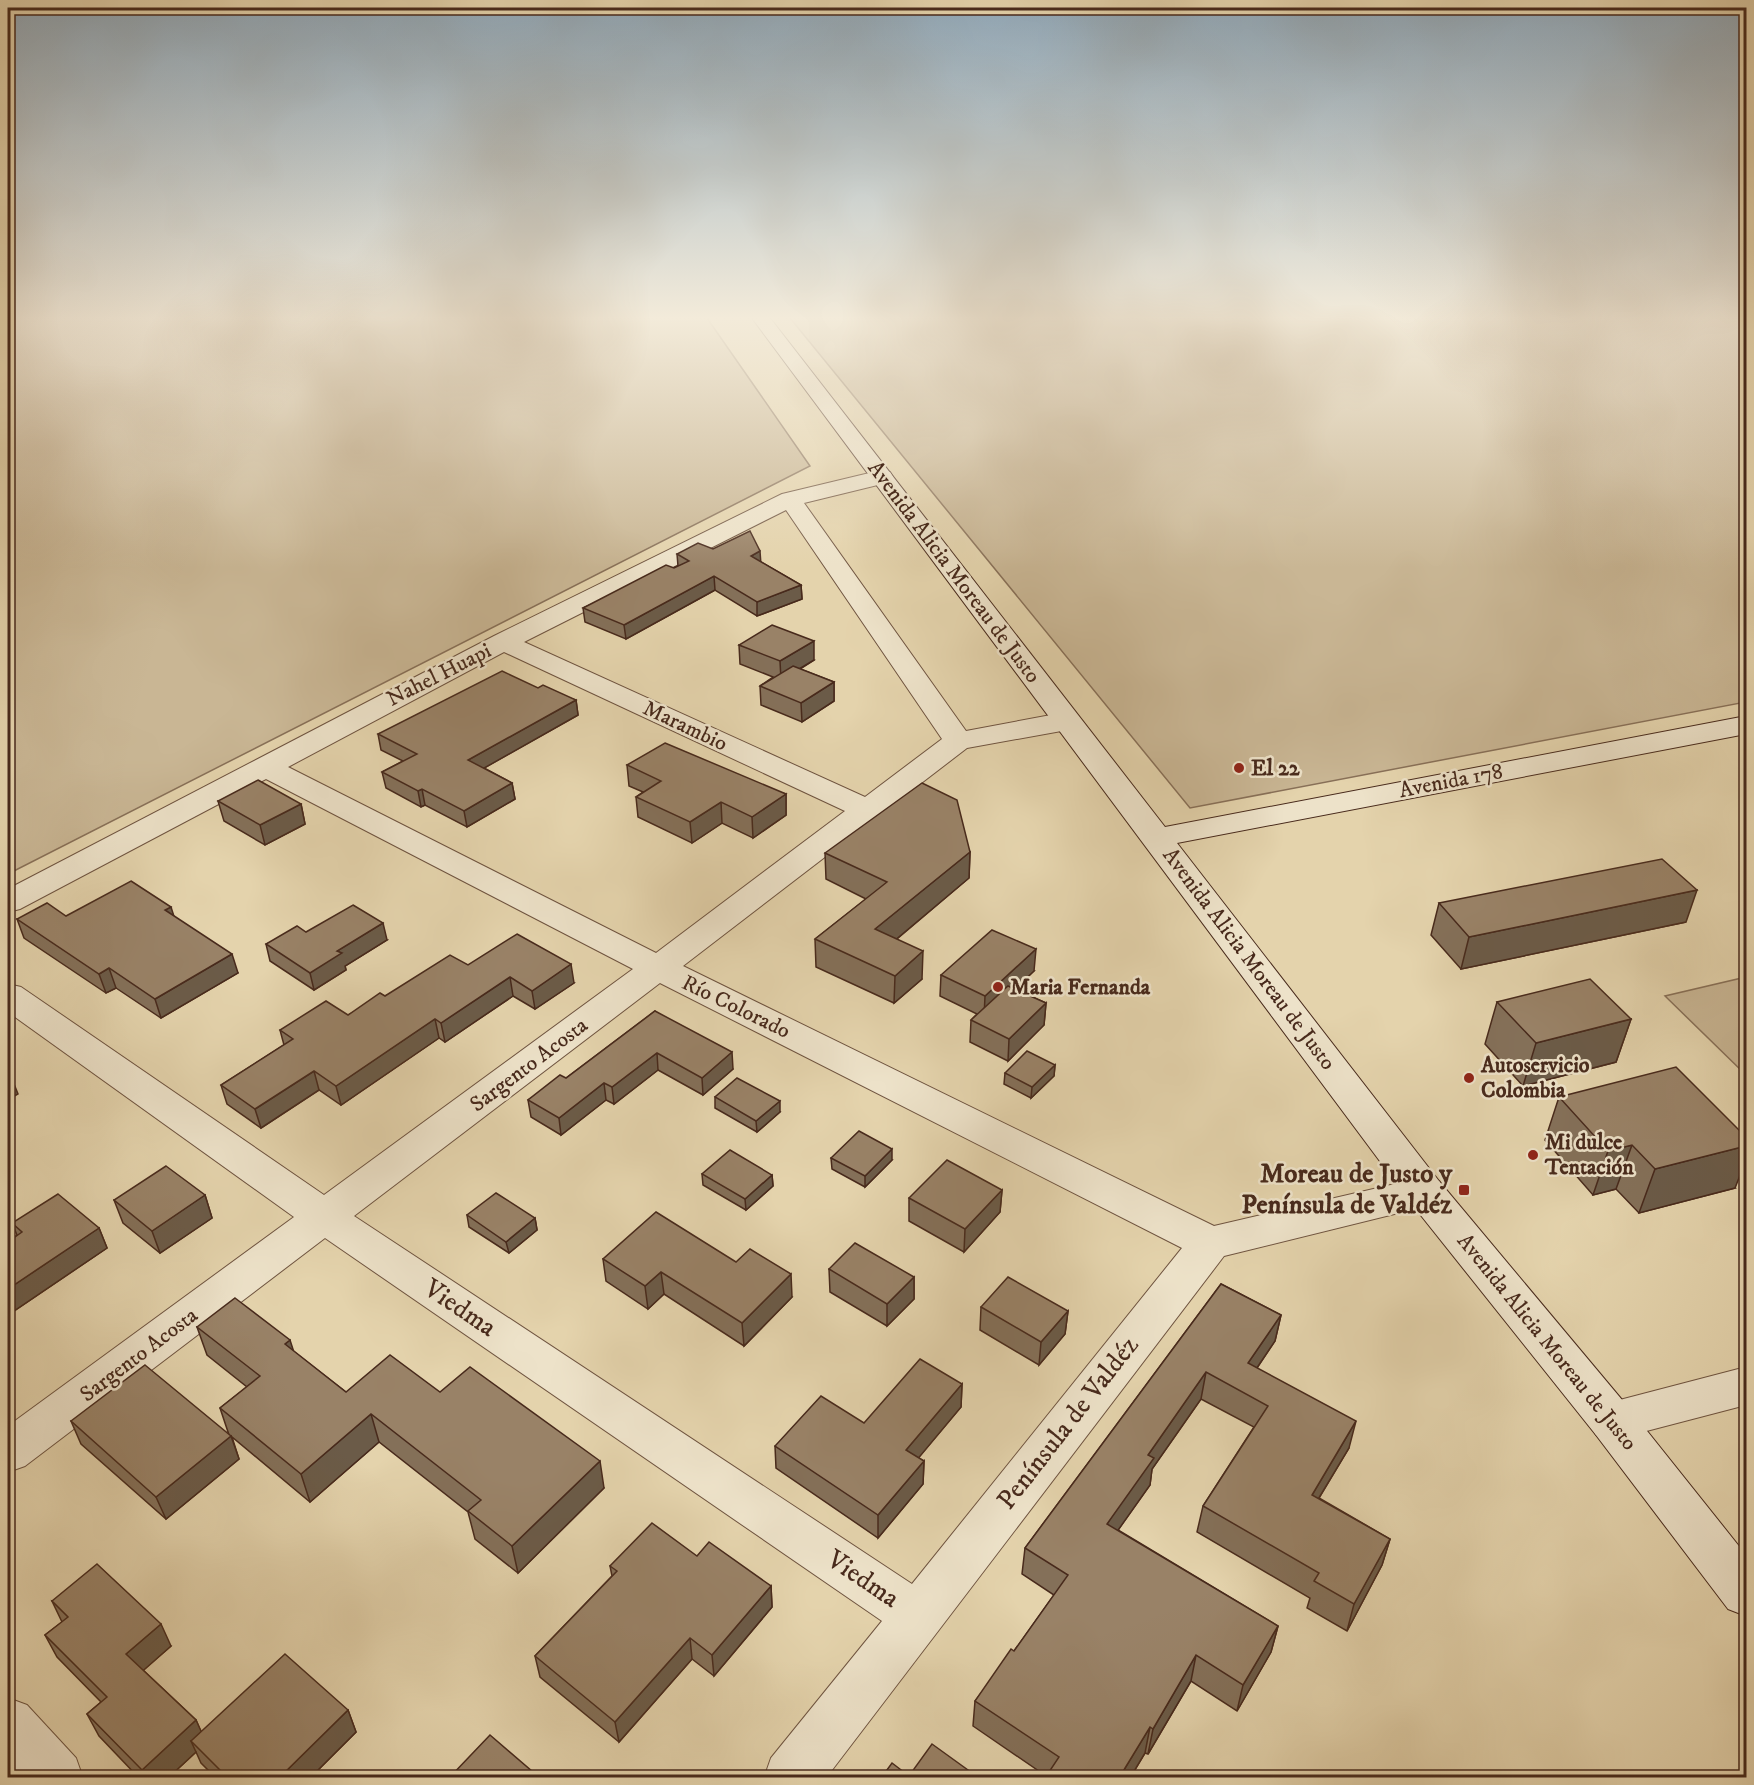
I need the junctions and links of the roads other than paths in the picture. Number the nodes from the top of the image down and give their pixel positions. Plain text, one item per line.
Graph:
1 (824, 401) edge
2 (882, 477) junction
3 (790, 499) junction
4 (503, 642) junction
5 (1067, 721) junction
6 (1746, 725) edge
7 (958, 741) junction
8 (264, 766) junction
9 (866, 809) junction
10 (1156, 838) junction
11 (8, 902) edge
12 (658, 968) junction
13 (8, 995) edge
14 (1425, 1192) junction
15 (326, 1217) junction
16 (1210, 1243) junction
17 (1746, 1386) edge
18 (1612, 1421) junction
19 (8, 1452) edge
20 (1746, 1593) edge
21 (916, 1615) junction
22 (8, 1724) edge
23 (56, 1778) edge
24 (791, 1778) edge

1 - 2 street, Avenida Alicia Moreau de Justo
2 - 3 street, Nahel Huapi
2 - 5 street, Avenida Alicia Moreau de Justo
3 - 4 street, Nahel Huapi
3 - 7 street
4 - 8 street, Nahel Huapi
4 - 9 street, Marambio
5 - 7 street, Sargento Acosta
5 - 10 street, Avenida Alicia Moreau de Justo
6 - 10 street, Avenida 178
7 - 9 street, Sargento Acosta
8 - 11 street, Nahel Huapi
8 - 12 street, Río Colorado
9 - 12 street, Sargento Acosta
10 - 14 street, Avenida Alicia Moreau de Justo
12 - 15 street, Sargento Acosta
12 - 16 street, Río Colorado
13 - 15 street, Viedma
14 - 16 street
14 - 18 street, Avenida Alicia Moreau de Justo
15 - 19 street, Sargento Acosta
15 - 21 street, Viedma
16 - 21 street, Península de Valdéz
17 - 18 street
18 - 20 street, Avenida Alicia Moreau de Justo
21 - 24 street, Península de Valdéz
22 - 23 street

